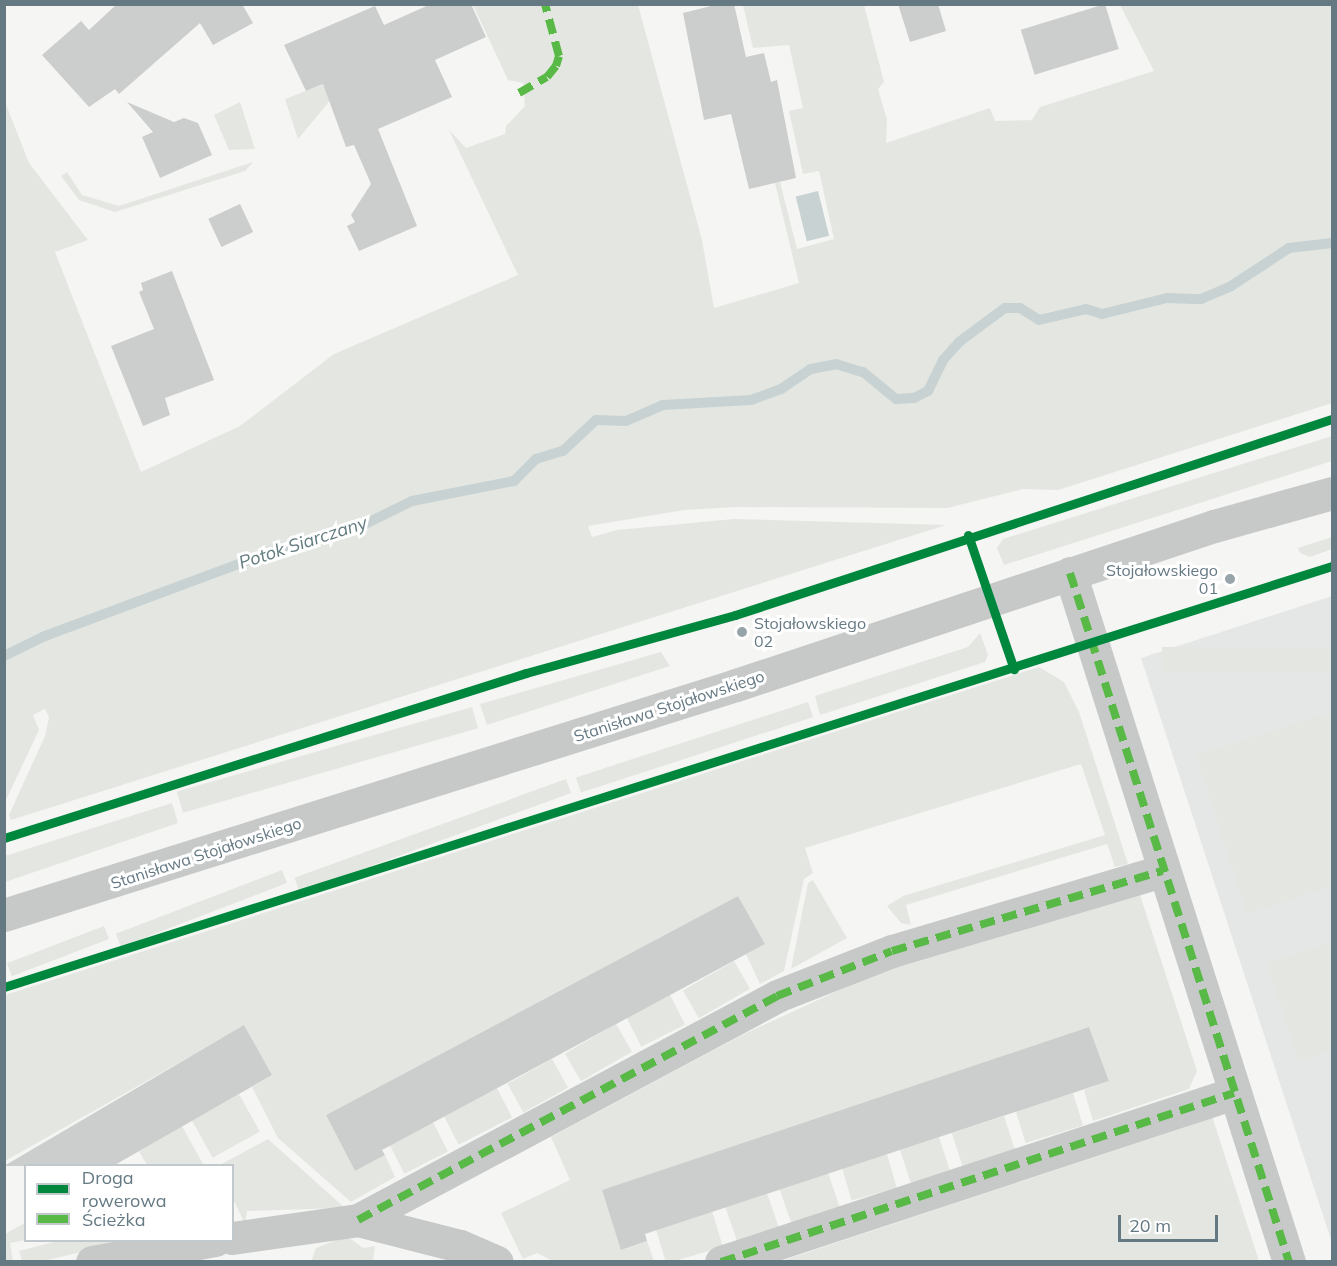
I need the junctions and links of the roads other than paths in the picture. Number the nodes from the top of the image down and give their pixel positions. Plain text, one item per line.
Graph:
1 (1332, 493) edge
2 (1070, 573) junction
3 (1162, 871) junction
4 (4, 915) edge
5 (1234, 1093) junction
6 (358, 1220) junction
7 (234, 1238) edge
8 (204, 1242) edge
9 (92, 1262) edge
10 (497, 1262) edge
11 (721, 1262) edge
12 (1289, 1262) edge

1 - 2 street, Stanisława Stojałowskiego
2 - 3 street
2 - 4 street, Stanisława Stojałowskiego
3 - 5 street
3 - 6 street
5 - 11 street
5 - 12 street
6 - 7 street
6 - 10 street
8 - 9 street

